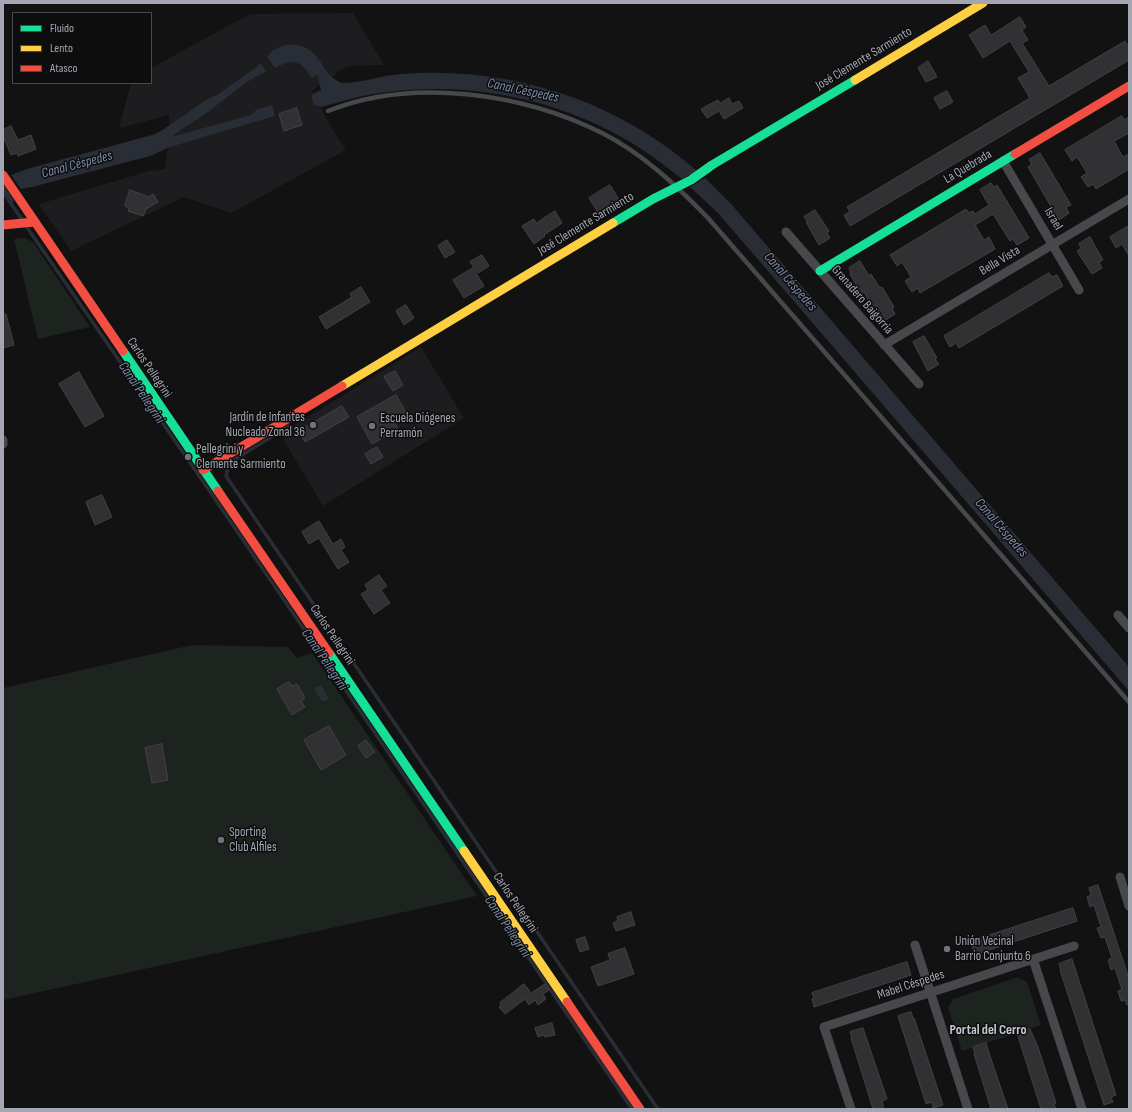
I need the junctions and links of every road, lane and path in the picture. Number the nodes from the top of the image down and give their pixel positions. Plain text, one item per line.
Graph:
1 (983, 3) edge
2 (1129, 86) edge
3 (328, 111) dead end
4 (1003, 161) junction
5 (3, 175) edge
6 (678, 188) junction
7 (1129, 199) edge
8 (34, 222) junction
9 (3, 225) edge
10 (786, 232) dead end
11 (1053, 244) junction
12 (820, 271) junction
13 (1079, 290) dead end
14 (884, 345) junction
15 (919, 384) dead end
16 (3, 440) edge
17 (3, 444) edge
18 (203, 470) junction
19 (1118, 615) dead end
20 (1129, 628) edge
21 (1129, 702) edge
22 (1120, 878) dead end
23 (1129, 906) edge
24 (915, 945) dead end
25 (1074, 946) dead end
26 (1033, 959) junction
27 (930, 992) junction
28 (640, 1109) edge
29 (851, 1109) edge
30 (968, 1109) edge
31 (1082, 1109) edge

1 - 6 street, José Clemente Sarmiento
2 - 4 street, La Quebrada
3 - 6 lane
4 - 11 street, Israel
4 - 12 street, La Quebrada
5 - 8 street, Carlos Pellegrini
6 - 18 street, José Clemente Sarmiento
6 - 21 lane
7 - 11 street, Bella Vista
8 - 9 street
8 - 18 street, Carlos Pellegrini
10 - 12 street, Granadero Baigorria
11 - 13 street, Israel
11 - 14 street, Bella Vista
12 - 14 street, Granadero Baigorria
14 - 15 street, Granadero Baigorria
16 - 17 street
18 - 28 street, Carlos Pellegrini
19 - 20 street
22 - 23 street
24 - 27 street
25 - 26 street, Mabel Céspedes
26 - 27 street, Mabel Céspedes
26 - 31 street
27 - 29 street, Mabel Céspedes
27 - 30 street

